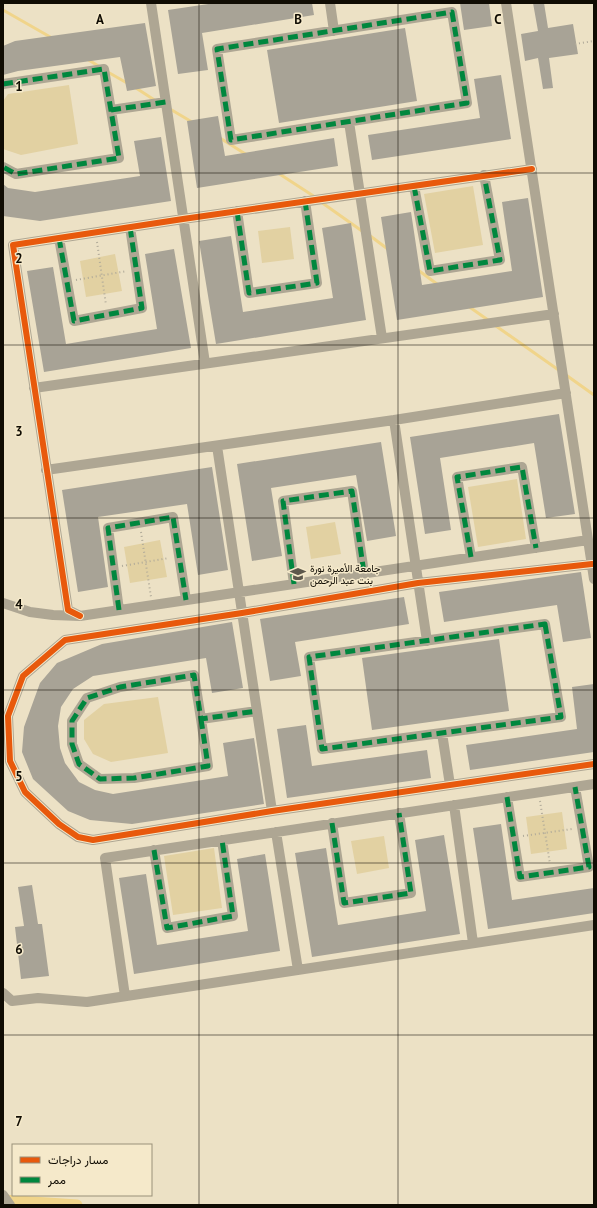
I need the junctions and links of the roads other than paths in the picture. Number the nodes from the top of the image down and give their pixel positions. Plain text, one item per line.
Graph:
1 (151, 3) edge
2 (330, 3) edge
3 (506, 3) edge
4 (334, 30) junction
5 (3, 84) edge
6 (166, 102) junction
7 (111, 110) junction
8 (349, 122) junction
9 (3, 166) edge
10 (532, 169) junction
11 (484, 175) junction
12 (414, 186) junction
13 (360, 193) junction
14 (305, 201) junction
15 (237, 211) junction
16 (183, 219) junction
17 (130, 227) junction
18 (59, 238) junction
19 (554, 314) junction
20 (382, 338) junction
21 (205, 363) junction
22 (34, 388) junction
23 (566, 393) junction
24 (394, 420) junction
25 (217, 446) junction
26 (46, 470) junction
27 (588, 540) junction
28 (536, 548) junction
29 (470, 558) junction
30 (592, 564) junction
31 (416, 566) junction
32 (364, 573) junction
33 (594, 579) edge
34 (418, 582) junction
35 (294, 584) junction
36 (239, 592) junction
37 (186, 600) junction
38 (3, 603) edge
39 (119, 610) junction
40 (242, 612) junction
41 (80, 616) junction
42 (427, 641) junction
43 (257, 710) junction
44 (201, 719) junction
45 (442, 733) junction
46 (594, 764) edge
47 (594, 784) edge
48 (450, 785) junction
49 (575, 787) junction
50 (508, 797) junction
51 (454, 805) junction
52 (272, 811) junction
53 (399, 813) junction
54 (332, 823) junction
55 (276, 832) junction
56 (222, 840) junction
57 (154, 850) junction
58 (594, 925) edge
59 (473, 943) junction
60 (298, 970) junction
61 (3, 994) edge
62 (125, 996) junction
63 (3, 1195) edge
64 (10, 1205) edge

1 - 6 street
2 - 4 street
3 - 10 street
4 - 8 street
4 - 8 street
5 - 7 street
6 - 7 street
6 - 16 street
7 - 9 street
8 - 13 street
10 - 11 street
10 - 19 street
11 - 12 street
11 - 12 street
12 - 13 street
13 - 14 street
13 - 20 street
14 - 15 street
14 - 15 street
15 - 16 street
16 - 17 street
16 - 21 street
17 - 18 street
17 - 18 street
18 - 22 street
19 - 20 street
19 - 23 street
20 - 21 street
21 - 22 street
22 - 26 street
23 - 24 street
23 - 27 street
24 - 25 street
24 - 31 street
25 - 26 street
25 - 36 street
26 - 41 street
27 - 28 street
27 - 30 street
28 - 29 street
28 - 29 street
29 - 31 street
30 - 33 street
30 - 34 street
31 - 32 street
31 - 34 street
32 - 35 street
32 - 35 street
34 - 40 street
34 - 42 street
35 - 36 street
36 - 37 street
36 - 40 street
37 - 39 street
37 - 39 street
38 - 41 street
39 - 41 street
40 - 43 street
40 - 52 street
42 - 45 street
42 - 45 street
43 - 44 street
43 - 52 street
44 - 44 street
45 - 48 street
46 - 48 street
47 - 49 street
48 - 52 street
49 - 50 street
49 - 50 street
50 - 51 street
51 - 53 street
51 - 59 street
53 - 54 street
53 - 54 street
54 - 55 street
55 - 56 street
55 - 60 street
56 - 57 street
56 - 57 street
57 - 62 street
58 - 59 street
59 - 60 street
60 - 62 street
61 - 62 street
63 - 64 street

